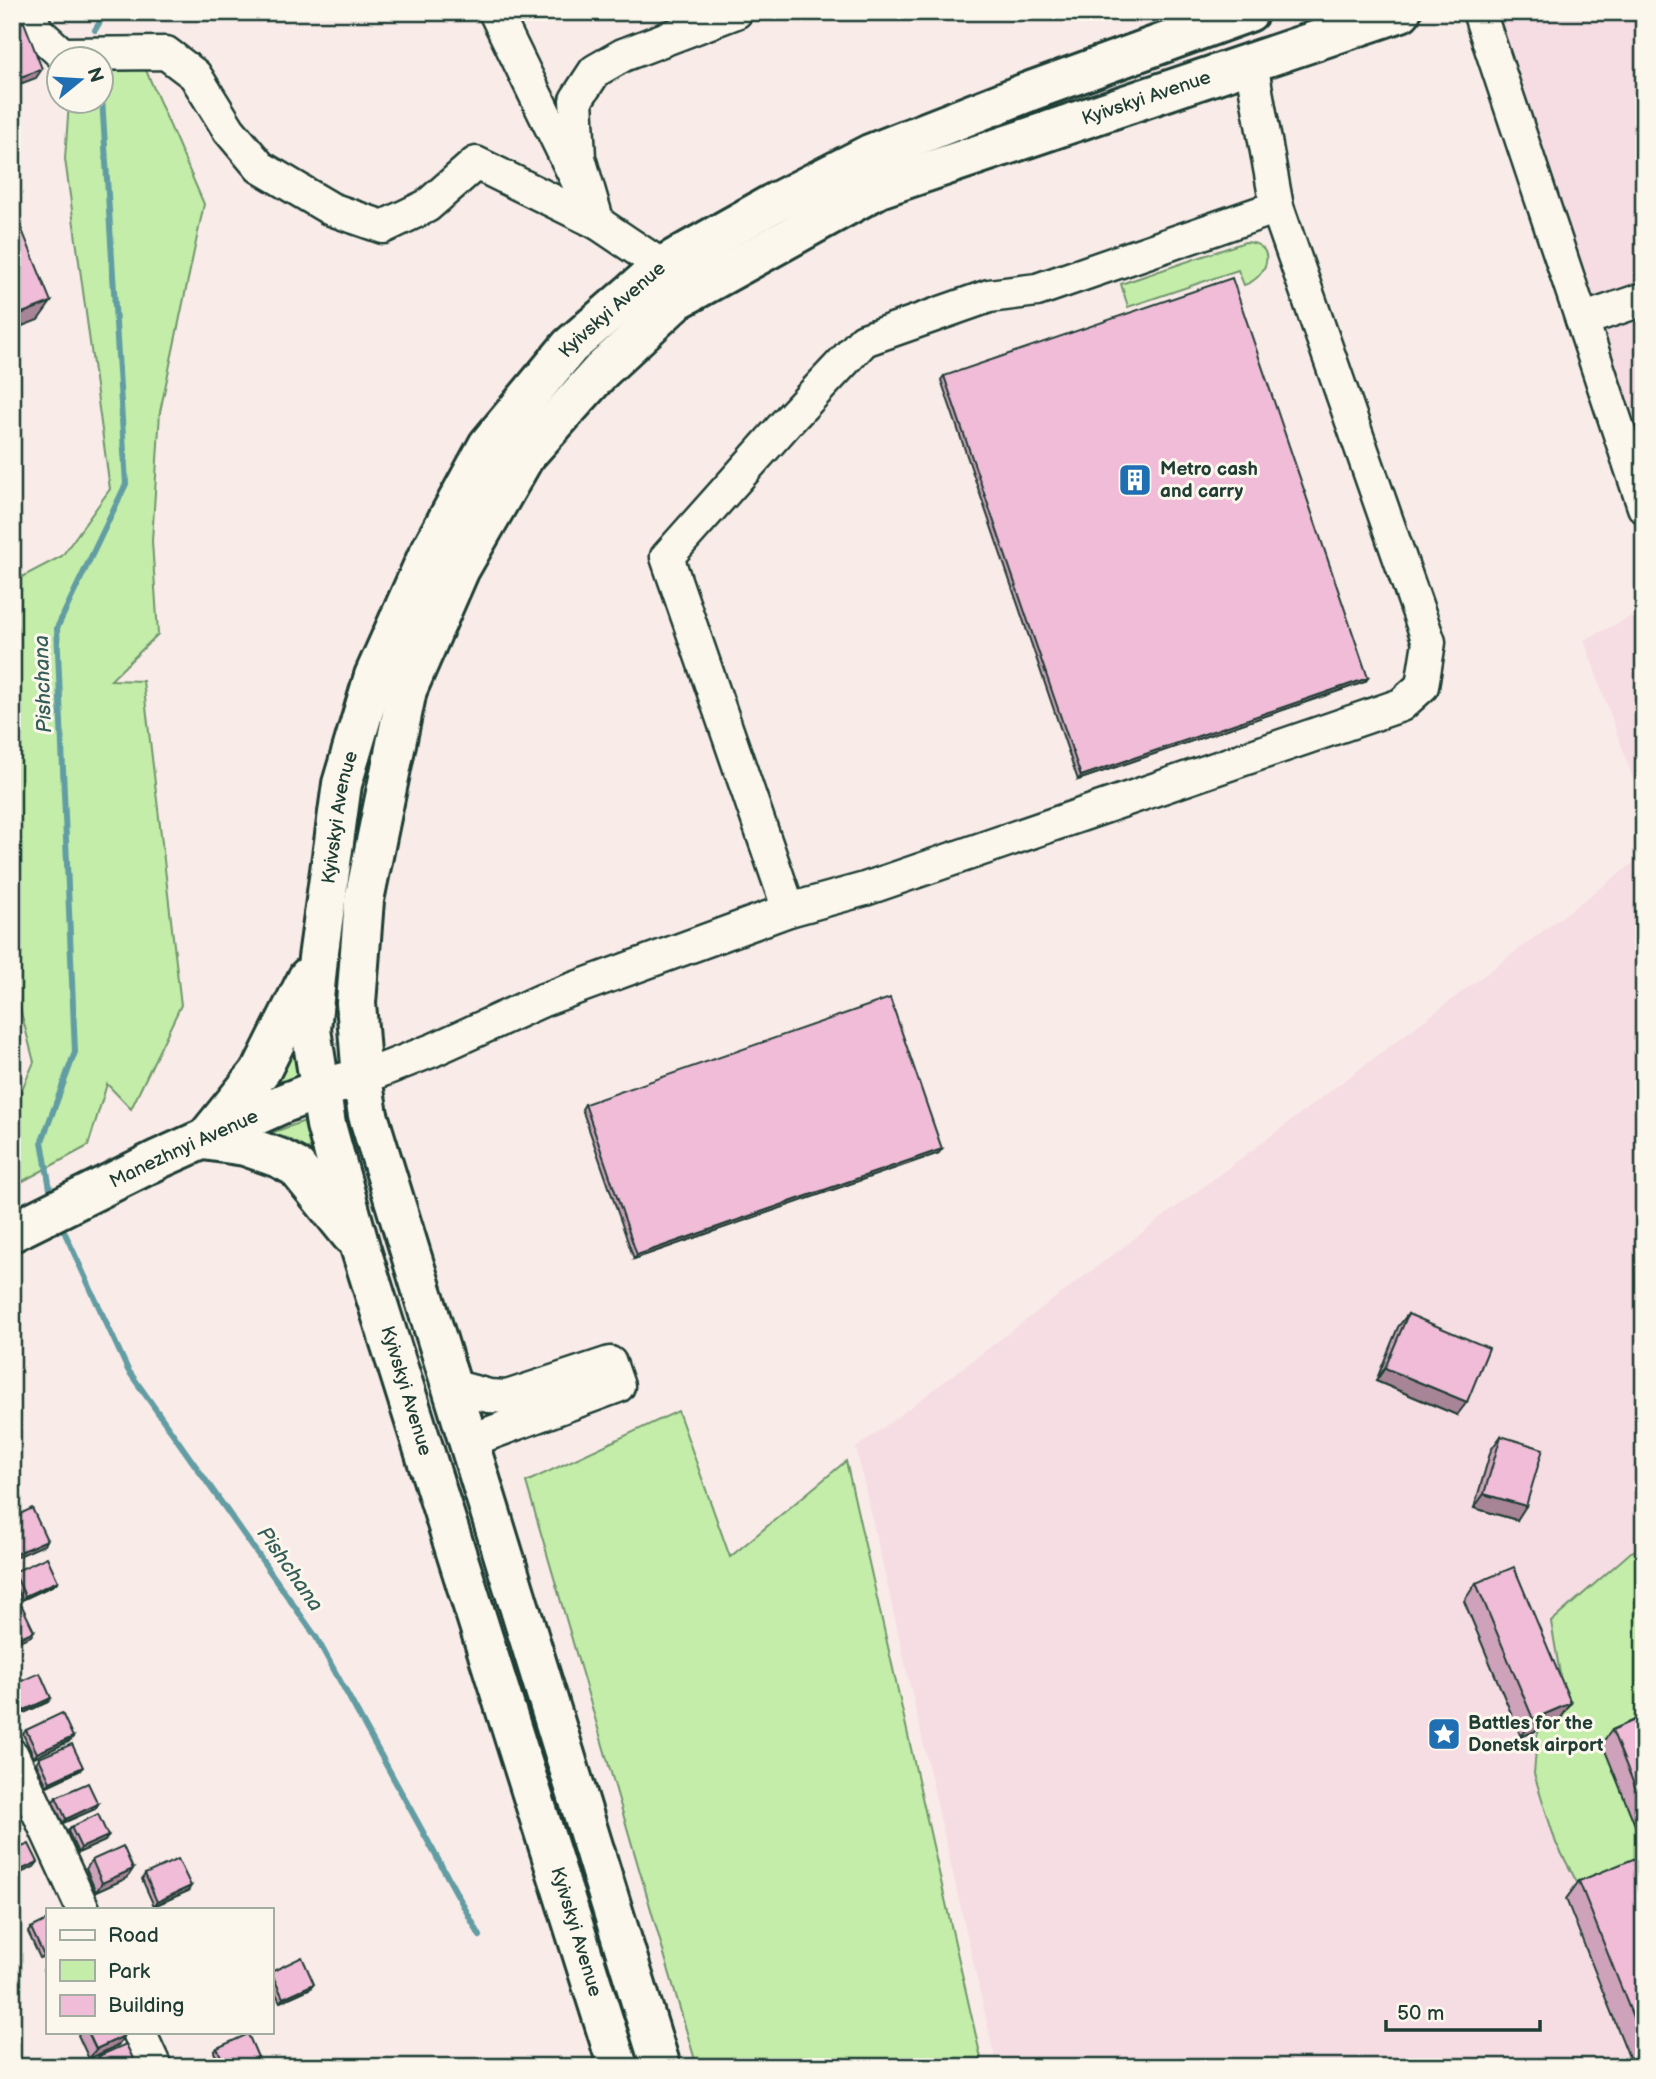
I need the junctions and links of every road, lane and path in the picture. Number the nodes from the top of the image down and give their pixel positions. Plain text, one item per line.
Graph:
1 (30, 12) edge
2 (495, 12) edge
3 (736, 12) edge
4 (1249, 12) edge
5 (1401, 12) edge
6 (1479, 12) edge
7 (1251, 63) junction
8 (1277, 207) junction
9 (598, 223) junction
10 (662, 266) junction
11 (1644, 299) edge
12 (1582, 320) junction
13 (1644, 506) edge
14 (342, 784) junction
15 (386, 791) junction
16 (789, 910) junction
17 (318, 958) junction
18 (362, 1078) junction
19 (320, 1089) junction
20 (204, 1140) junction
21 (12, 1232) edge
22 (360, 1247) junction
23 (451, 1387) junction
24 (469, 1441) junction
25 (12, 1755) edge
26 (83, 1908) edge
27 (140, 2034) edge
28 (155, 2067) edge
29 (618, 2067) edge
30 (661, 2067) edge

1 - 9 street
2 - 9 street
3 - 9 street
4 - 10 main road, Kyivskyi Avenue
5 - 7 main road, Kyivskyi Avenue
6 - 12 street
7 - 8 street
7 - 15 main road, Kyivskyi Avenue
8 - 16 street
8 - 16 street
9 - 10 street
10 - 14 main road, Kyivskyi Avenue
11 - 12 street
12 - 13 street
14 - 15 main road
14 - 17 main road, Kyivskyi Avenue
15 - 18 main road, Kyivskyi Avenue
16 - 18 street
17 - 19 main road, Kyivskyi Avenue
17 - 20 main road
18 - 19 main road, Manezhnyi Avenue
18 - 23 main road, Kyivskyi Avenue
19 - 20 main road, Manezhnyi Avenue
19 - 22 main road, Kyivskyi Avenue
20 - 21 main road, Manezhnyi Avenue
20 - 22 main road
22 - 29 main road, Kyivskyi Avenue
23 - 24 main road, Kyivskyi Avenue
23 - 24 street
24 - 30 main road, Kyivskyi Avenue
25 - 26 street
27 - 28 street

